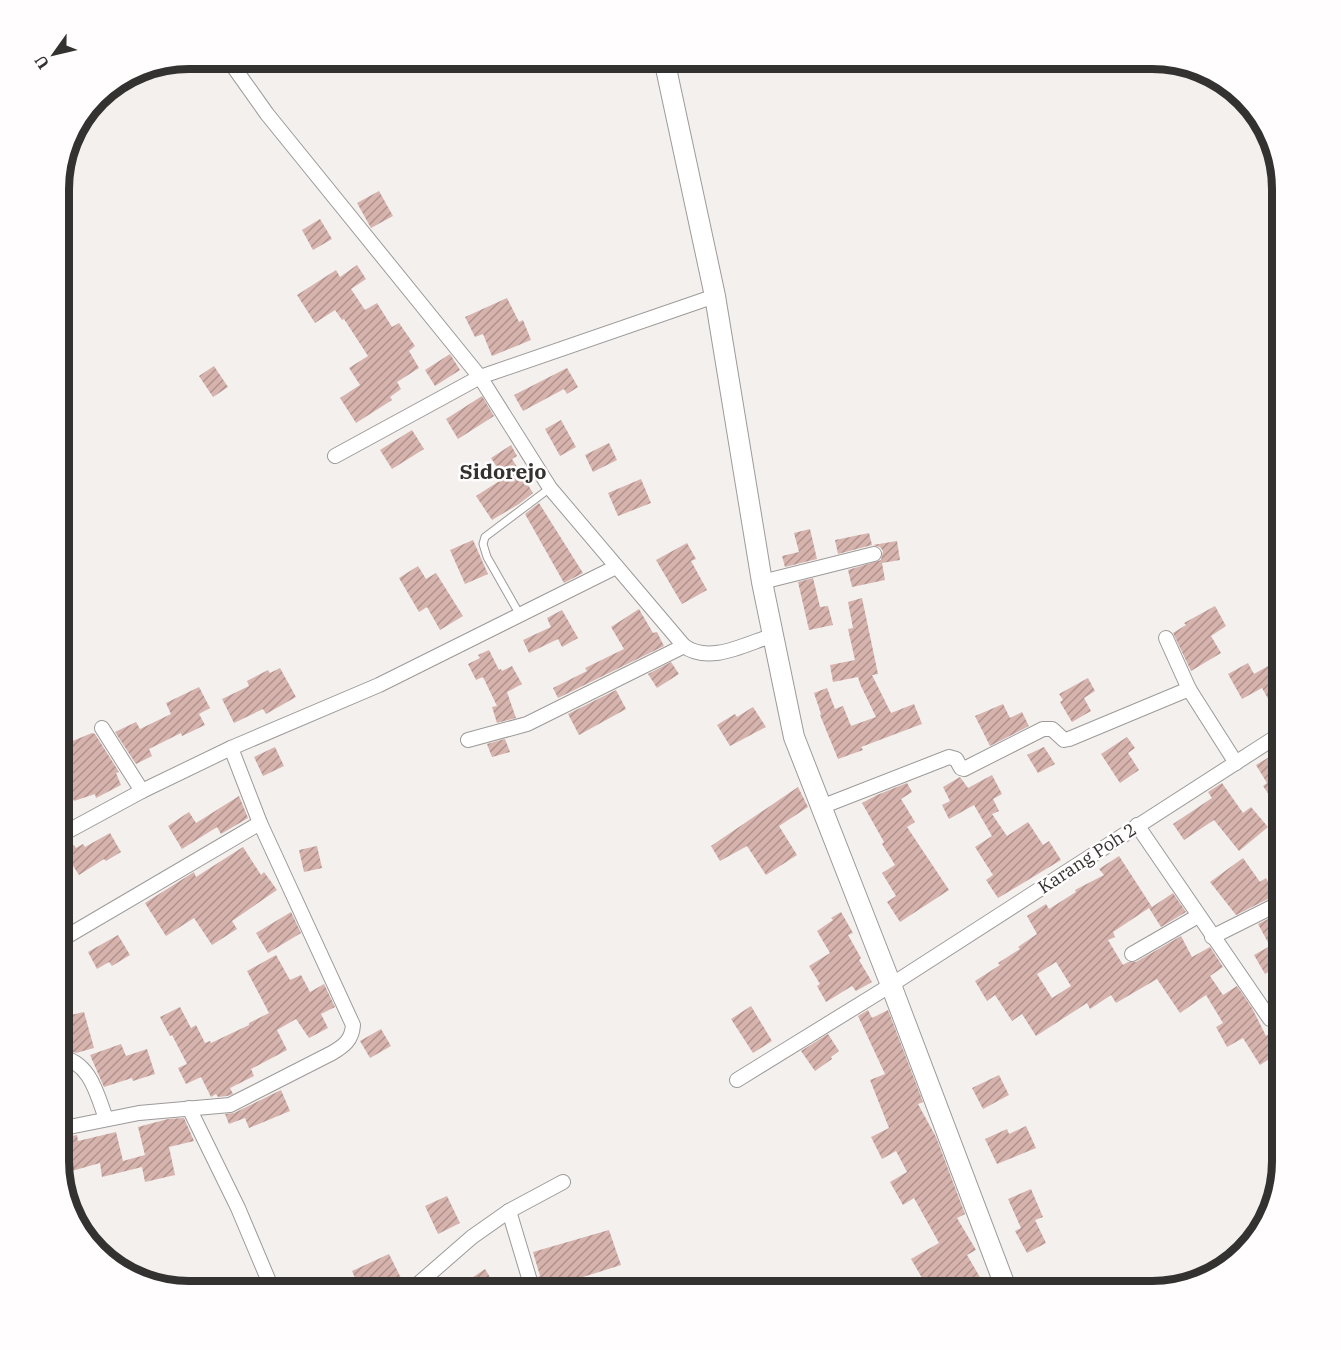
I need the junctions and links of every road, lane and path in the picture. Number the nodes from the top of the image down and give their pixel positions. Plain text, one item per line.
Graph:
1 (236, 69) edge
2 (666, 69) edge
3 (715, 296) junction
4 (480, 376) junction
5 (335, 456) dead end
6 (550, 488) junction
7 (874, 554) dead end
8 (616, 567) junction
9 (762, 582) junction
10 (520, 615) junction
11 (774, 634) junction
12 (1166, 638) dead end
13 (684, 646) junction
14 (1189, 689) junction
15 (102, 728) dead end
16 (468, 740) dead end
17 (1272, 740) edge
18 (231, 748) junction
19 (1236, 763) junction
20 (142, 791) junction
21 (821, 807) junction
22 (260, 824) junction
23 (1137, 825) junction
24 (69, 831) edge
25 (1272, 907) edge
26 (1198, 916) junction
27 (69, 935) edge
28 (1212, 937) junction
29 (1132, 954) dead end
30 (891, 985) junction
31 (1270, 1019) dead end
32 (69, 1061) edge
33 (737, 1080) dead end
34 (189, 1108) junction
35 (106, 1119) junction
36 (69, 1126) edge
37 (563, 1182) dead end
38 (508, 1211) junction
39 (268, 1281) edge
40 (422, 1281) edge
41 (530, 1281) edge
42 (1003, 1281) edge

1 - 4 street
2 - 3 main road
3 - 4 street
3 - 9 main road
4 - 5 street
4 - 6 street
6 - 8 street
6 - 10 lane
7 - 9 street
8 - 10 street
8 - 13 street
9 - 11 main road
10 - 18 street
11 - 13 street
11 - 21 main road
12 - 14 street
13 - 16 street
14 - 19 street
14 - 21 street
15 - 20 street
17 - 19 street, Karang Poh 2
18 - 20 street
18 - 22 street
19 - 23 street, Karang Poh 2
20 - 24 street
21 - 30 main road
22 - 27 street
22 - 34 street
23 - 26 street
23 - 30 street, Karang Poh 2
25 - 28 street
26 - 28 street
26 - 29 street
28 - 31 street
30 - 33 street, Karang Poh 2
30 - 42 main road
32 - 35 street
34 - 35 street
34 - 39 street
35 - 36 street
37 - 38 street
38 - 40 street
38 - 41 street

